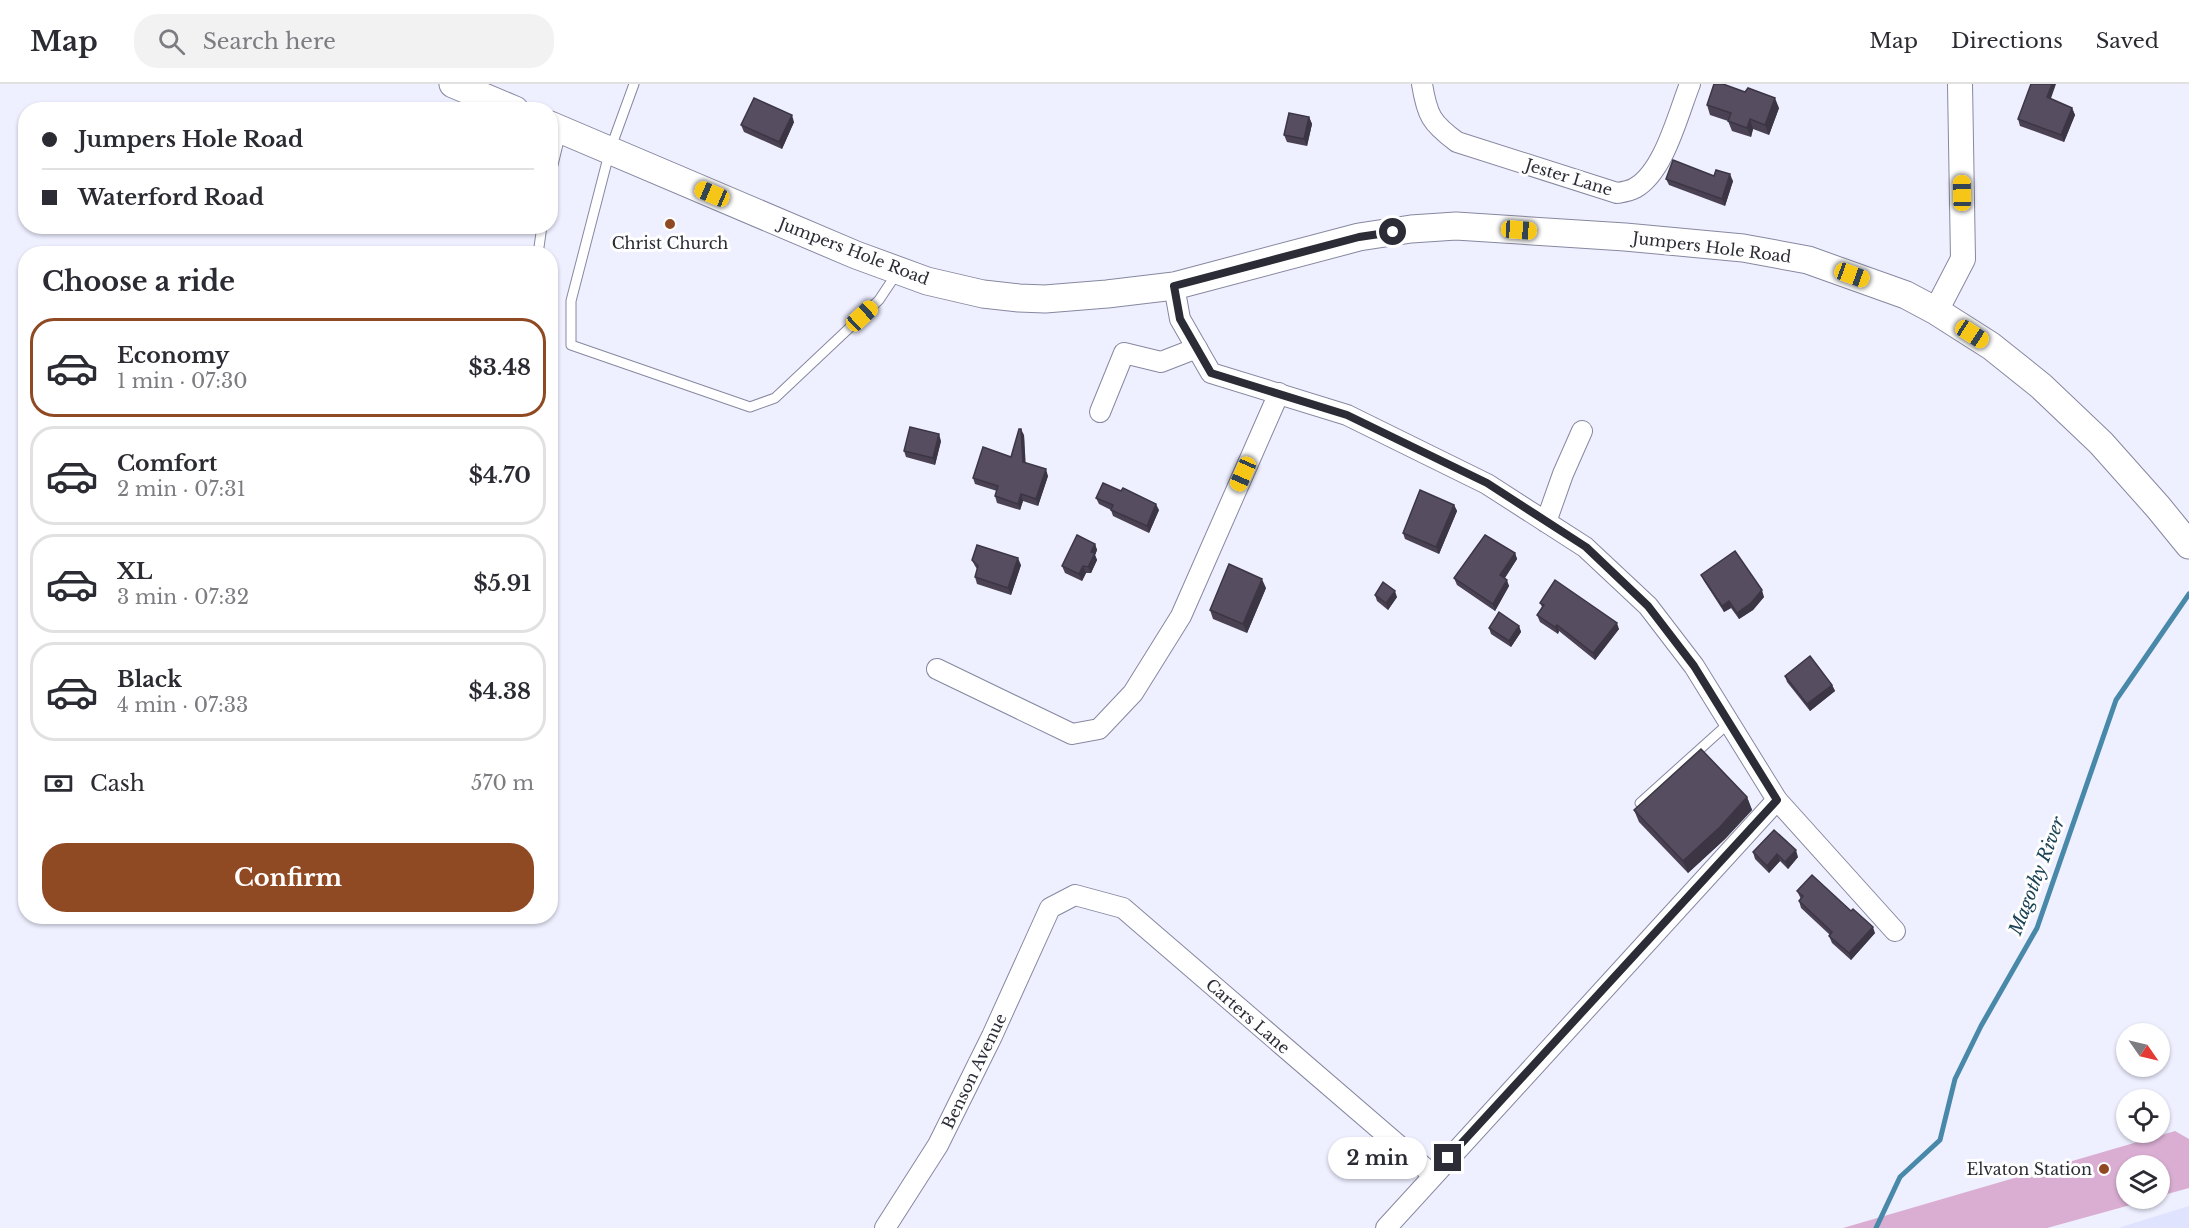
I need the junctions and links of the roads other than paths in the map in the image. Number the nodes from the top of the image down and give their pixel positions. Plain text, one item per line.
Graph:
1 (453, 84) edge
2 (634, 84) edge
3 (1422, 84) edge
4 (1690, 84) edge
5 (1960, 84) edge
6 (496, 102) edge
7 (558, 128) edge
8 (610, 150) junction
9 (899, 271) junction
10 (1174, 286) junction
11 (1936, 311) junction
12 (1197, 348) junction
13 (1279, 393) junction
14 (1100, 412) dead end
15 (1582, 431) dead end
16 (1546, 522) junction
17 (2189, 545) edge
18 (937, 669) dead end
19 (1729, 723) junction
20 (1777, 800) junction
21 (1640, 803) edge
22 (1050, 908) joint
23 (1895, 932) dead end
24 (1433, 1175) junction
25 (885, 1228) edge
26 (1386, 1228) edge

1 - 6 main road
2 - 8 lane
3 - 4 street, Jester Lane
5 - 11 street
7 - 8 main road, Jumpers Hole Road
8 - 9 main road, Jumpers Hole Road
8 - 9 lane
9 - 10 main road, Jumpers Hole Road
10 - 11 main road, Jumpers Hole Road
10 - 12 street
11 - 17 main road, Jumpers Hole Road
12 - 13 street
12 - 14 street
13 - 16 street
13 - 18 street
15 - 16 street
16 - 19 street
19 - 20 street
19 - 21 lane
20 - 23 street
20 - 24 street
22 - 24 street, Carters Lane
22 - 25 street, Benson Avenue
24 - 26 street

